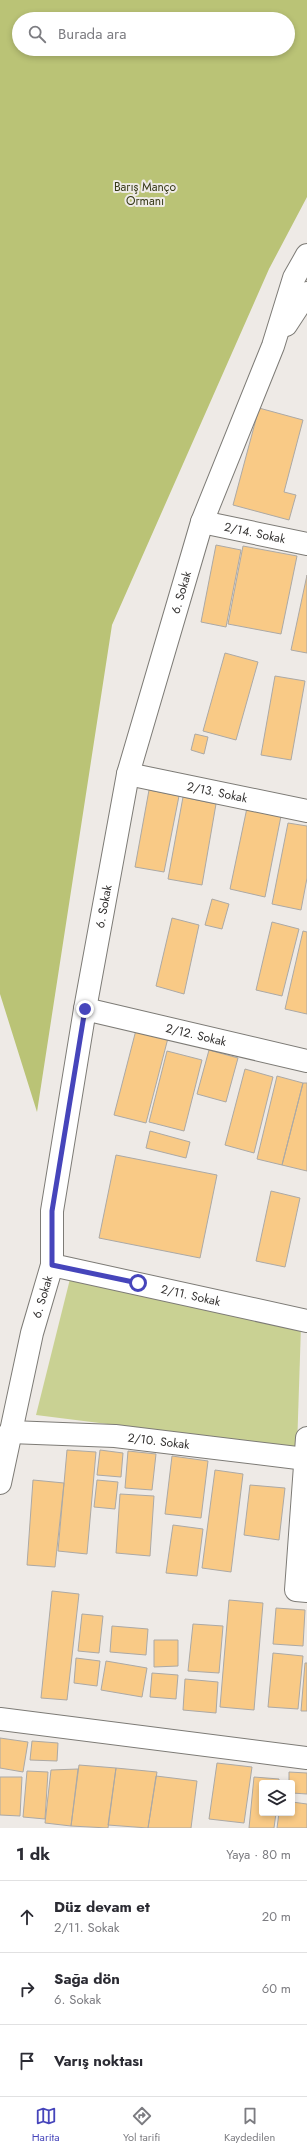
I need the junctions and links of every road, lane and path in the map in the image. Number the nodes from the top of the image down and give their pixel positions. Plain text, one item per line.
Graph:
1 (307, 256) edge
2 (303, 285) edge
3 (202, 522) junction
4 (307, 544) edge
5 (128, 774) junction
6 (307, 811) edge
7 (85, 1009) junction
8 (307, 1061) edge
9 (52, 1265) junction
10 (307, 1321) edge
11 (10, 1432) junction
12 (306, 1448) edge
13 (0, 1483) edge
14 (307, 1591) edge
15 (0, 1719) edge
16 (307, 1758) edge

1 - 2 street, 6. Sokak
2 - 3 street, 6. Sokak
3 - 4 street, 2/14. Sokak
3 - 5 street, 6. Sokak
5 - 6 street, 2/13. Sokak
5 - 7 street, 6. Sokak
7 - 8 street, 2/12. Sokak
7 - 9 street, 6. Sokak
9 - 10 street, 2/11. Sokak
9 - 11 street, 6. Sokak
11 - 12 street, 2/10. Sokak
11 - 13 street, 6. Sokak
12 - 14 street
15 - 16 street

